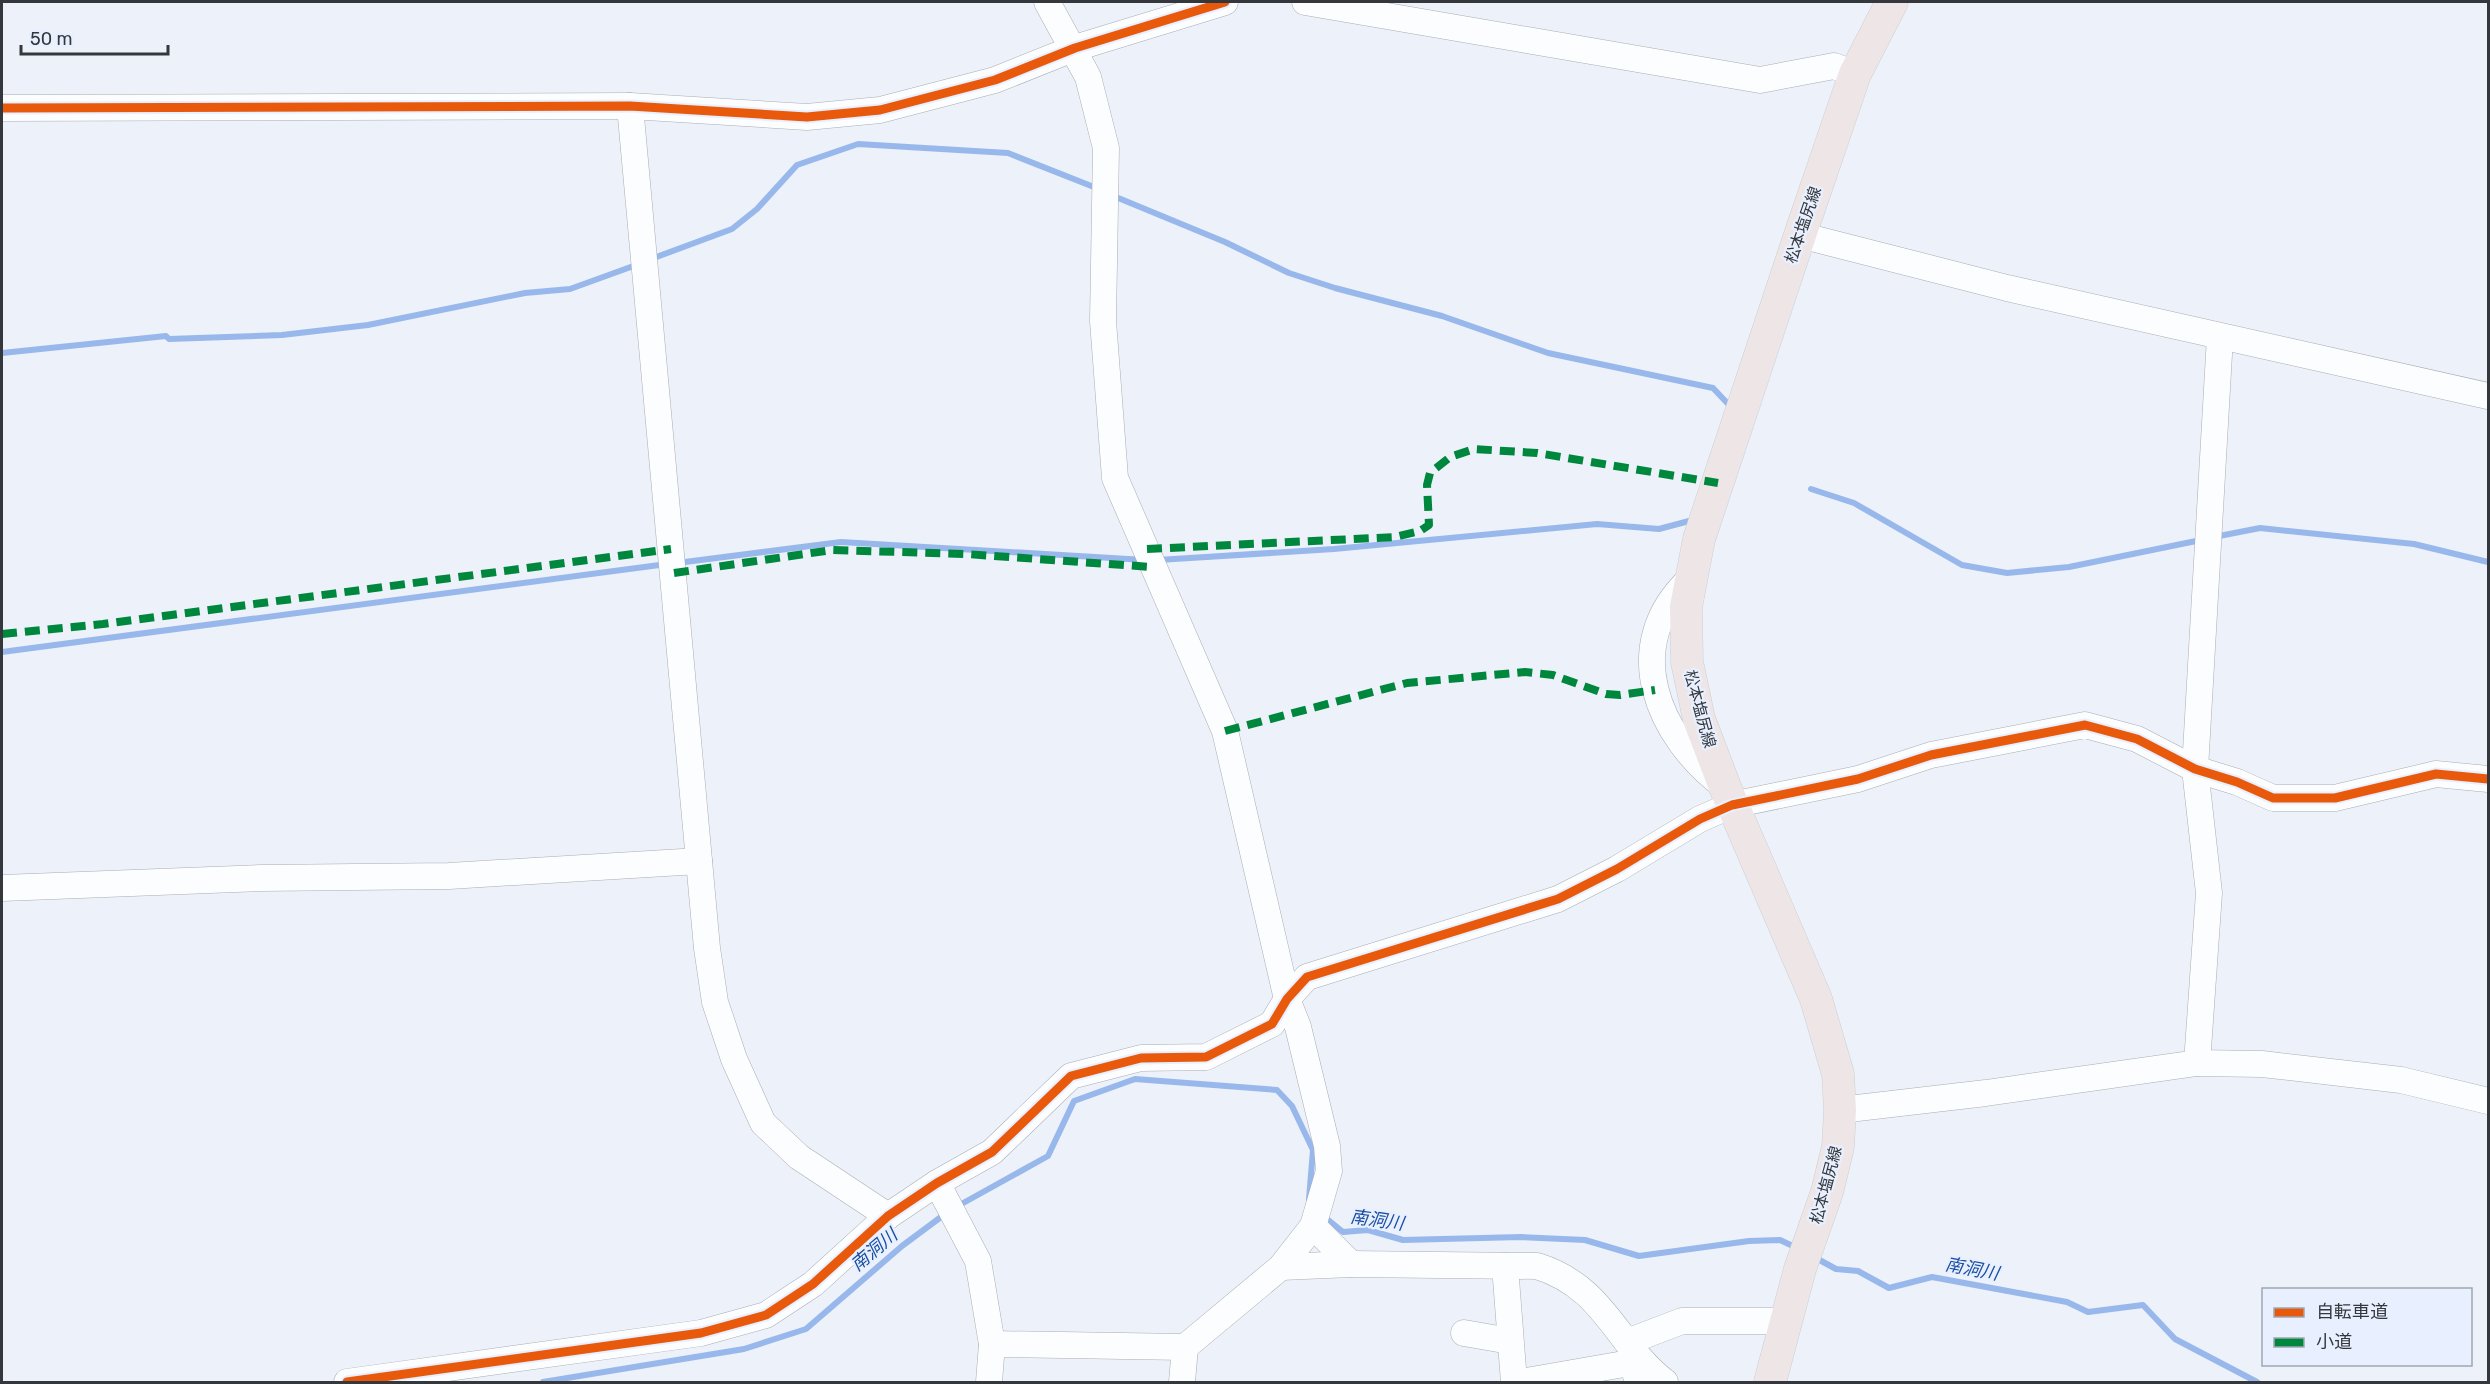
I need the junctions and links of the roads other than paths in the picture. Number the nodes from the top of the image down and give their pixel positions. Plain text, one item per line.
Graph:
1 (1047, 2) edge
2 (1225, 2) edge
3 (1305, 2) edge
4 (1892, 2) edge
5 (1075, 48) junction
6 (1855, 74) junction
7 (630, 106) junction
8 (2, 108) edge
9 (1800, 235) junction
10 (2220, 337) junction
11 (2488, 396) edge
12 (2195, 769) junction
13 (2488, 779) edge
14 (1728, 796) junction
15 (699, 861) junction
16 (2, 888) edge
17 (1287, 999) junction
18 (2197, 1063) junction
19 (2488, 1101) edge
20 (1840, 1110) junction
21 (937, 1183) junction
22 (888, 1216) junction
23 (1313, 1226) junction
24 (1351, 1264) junction
25 (1504, 1266) junction
26 (1281, 1267) junction
27 (1786, 1321) junction
28 (1464, 1333) dead end
29 (1510, 1341) junction
30 (992, 1344) junction
31 (1185, 1347) junction
32 (1636, 1362) edge
33 (347, 1383) edge
34 (989, 1383) edge
35 (1182, 1383) edge
36 (1514, 1383) edge
37 (1521, 1383) edge
38 (1665, 1383) edge
39 (1770, 1383) edge

1 - 5 street
2 - 5 street
3 - 6 street
4 - 6 main road, 松本塩尻線
5 - 7 street
5 - 17 street
6 - 9 main road, 松本塩尻線
7 - 8 street
7 - 15 street
9 - 10 street
9 - 14 main road, 松本塩尻線
10 - 11 street
10 - 12 street
12 - 13 street
12 - 14 street
12 - 18 street
14 - 17 street
14 - 20 main road, 松本塩尻線
15 - 16 street
15 - 22 street
17 - 21 street
17 - 23 street
18 - 19 street
18 - 20 street
20 - 27 main road, 松本塩尻線
21 - 22 street
21 - 30 street
22 - 33 street
23 - 24 street
23 - 26 street
24 - 25 street
24 - 26 street
25 - 29 street
25 - 32 street
26 - 31 street
27 - 32 street
27 - 39 main road, 松本塩尻線
28 - 29 street
29 - 36 street
30 - 31 street
30 - 34 street
31 - 35 street
32 - 37 street
32 - 38 street

